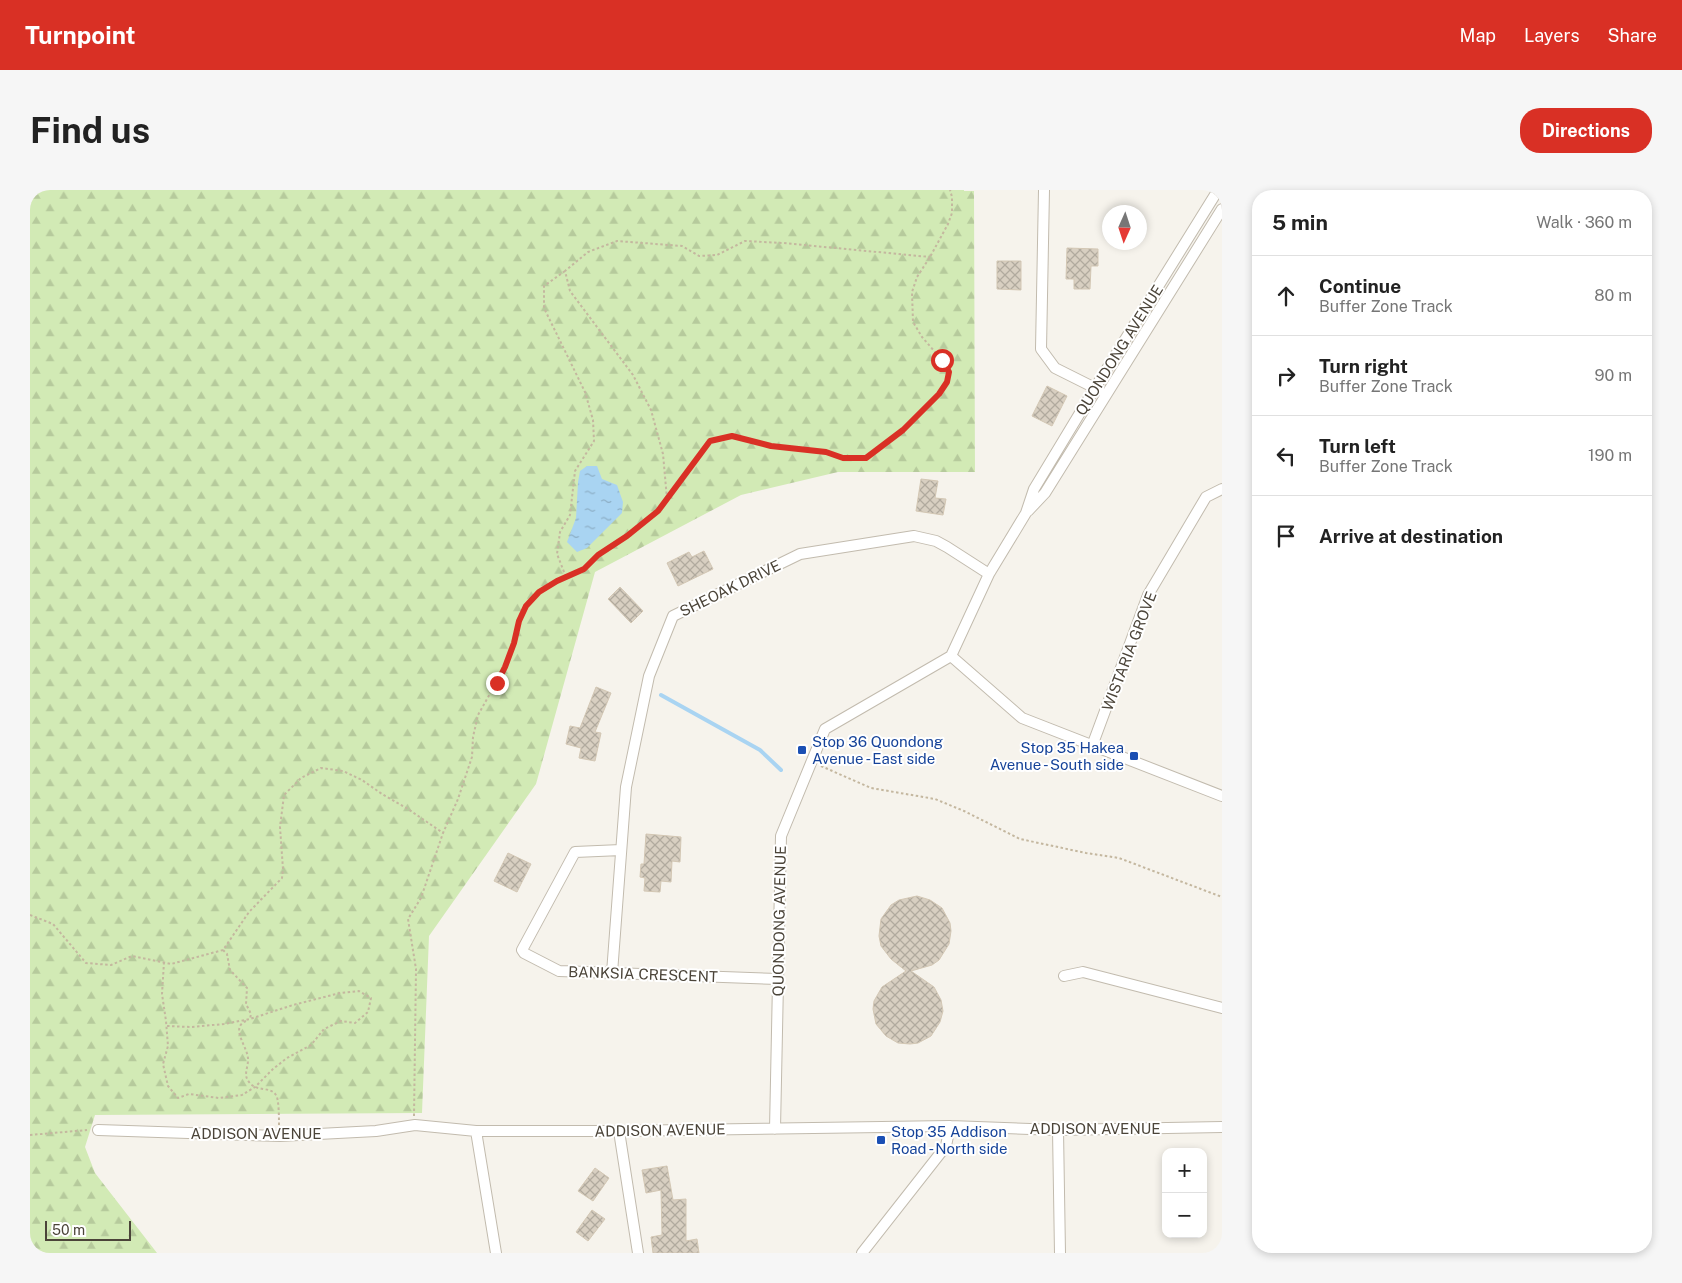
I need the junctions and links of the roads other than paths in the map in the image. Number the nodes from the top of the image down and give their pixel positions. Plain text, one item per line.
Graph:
1 (1044, 190) edge
2 (1218, 190) edge
3 (1212, 200) junction
4 (1222, 207) edge
5 (1095, 388) junction
6 (1106, 394) junction
7 (1222, 488) edge
8 (1026, 513) junction
9 (988, 574) junction
10 (951, 656) junction
11 (1092, 746) junction
12 (1222, 796) edge
13 (621, 850) junction
14 (612, 973) junction
15 (1064, 976) dead end
16 (778, 979) junction
17 (1222, 1008) edge
18 (950, 1126) junction
19 (1222, 1127) edge
20 (775, 1129) junction
21 (98, 1130) road end
22 (1058, 1130) junction
23 (476, 1131) junction
24 (619, 1131) junction
25 (496, 1253) edge
26 (638, 1253) edge
27 (862, 1253) edge
28 (1060, 1253) edge

1 - 5 street
2 - 3 street, QUONDONG AVENUE
3 - 4 street
3 - 5 street, QUONDONG AVENUE
4 - 6 street, QUONDONG AVENUE
5 - 6 street
5 - 8 street, QUONDONG AVENUE
6 - 8 street, QUONDONG AVENUE
7 - 11 street, WISTARIA GROVE
8 - 9 street, QUONDONG AVENUE
9 - 10 street, QUONDONG AVENUE
9 - 13 street, SHEOAK DRIVE
10 - 11 street
10 - 16 street, QUONDONG AVENUE
11 - 12 street
13 - 14 street, SHEOAK DRIVE
13 - 14 street, BANKSIA CRESCENT
14 - 16 street, BANKSIA CRESCENT
15 - 17 street
16 - 20 street, QUONDONG AVENUE
18 - 20 street, ADDISON AVENUE
18 - 22 street, ADDISON AVENUE
18 - 27 street
19 - 22 street, ADDISON AVENUE
20 - 24 street, ADDISON AVENUE
21 - 23 street, ADDISON AVENUE
22 - 28 street
23 - 24 street, ADDISON AVENUE
23 - 25 street
24 - 26 street

